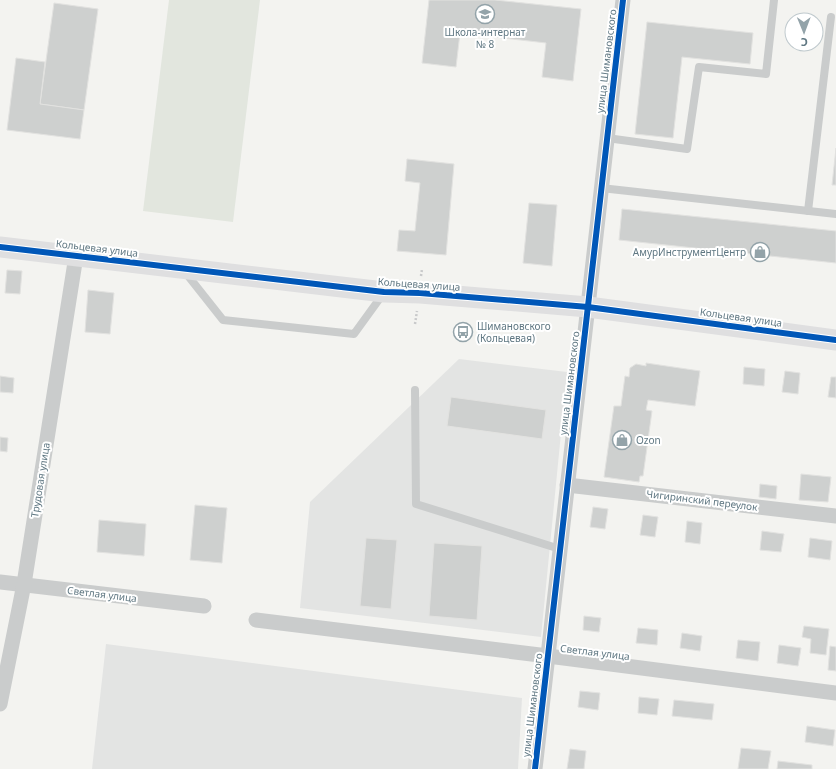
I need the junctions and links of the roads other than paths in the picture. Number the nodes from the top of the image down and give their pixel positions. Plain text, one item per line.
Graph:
1 (623, 0) edge
2 (774, 0) edge
3 (831, 17) dead end
4 (607, 138) junction
5 (602, 188) junction
6 (808, 211) junction
7 (836, 214) edge
8 (0, 247) edge
9 (76, 256) junction
10 (182, 268) junction
11 (384, 292) junction
12 (588, 307) junction
13 (836, 340) edge
14 (415, 390) dead end
15 (568, 485) junction
16 (836, 516) edge
17 (560, 549) junction
18 (0, 582) edge
19 (24, 584) junction
20 (204, 606) dead end
21 (256, 620) dead end
22 (548, 656) junction
23 (836, 694) edge
24 (0, 704) edge
25 (535, 769) edge

1 - 4 street, улица Шимановского
2 - 4 lane
3 - 6 lane
4 - 5 street, улица Шимановского
5 - 6 lane
5 - 12 street, улица Шимановского
6 - 7 lane
8 - 9 street, Кольцевая улица
9 - 10 street, Кольцевая улица
9 - 19 street, Трудовая улица
10 - 11 street, Кольцевая улица
10 - 11 lane
11 - 12 street, Кольцевая улица
12 - 13 street, Кольцевая улица
12 - 15 street, улица Шимановского
14 - 17 lane
15 - 16 street, Чигиринский переулок
15 - 17 street, улица Шимановского
17 - 22 street, улица Шимановского
18 - 19 street, Светлая улица
19 - 20 street, Светлая улица
19 - 24 street, Трудовая улица
21 - 22 street, Светлая улица
22 - 23 street, Светлая улица
22 - 25 street, улица Шимановского

